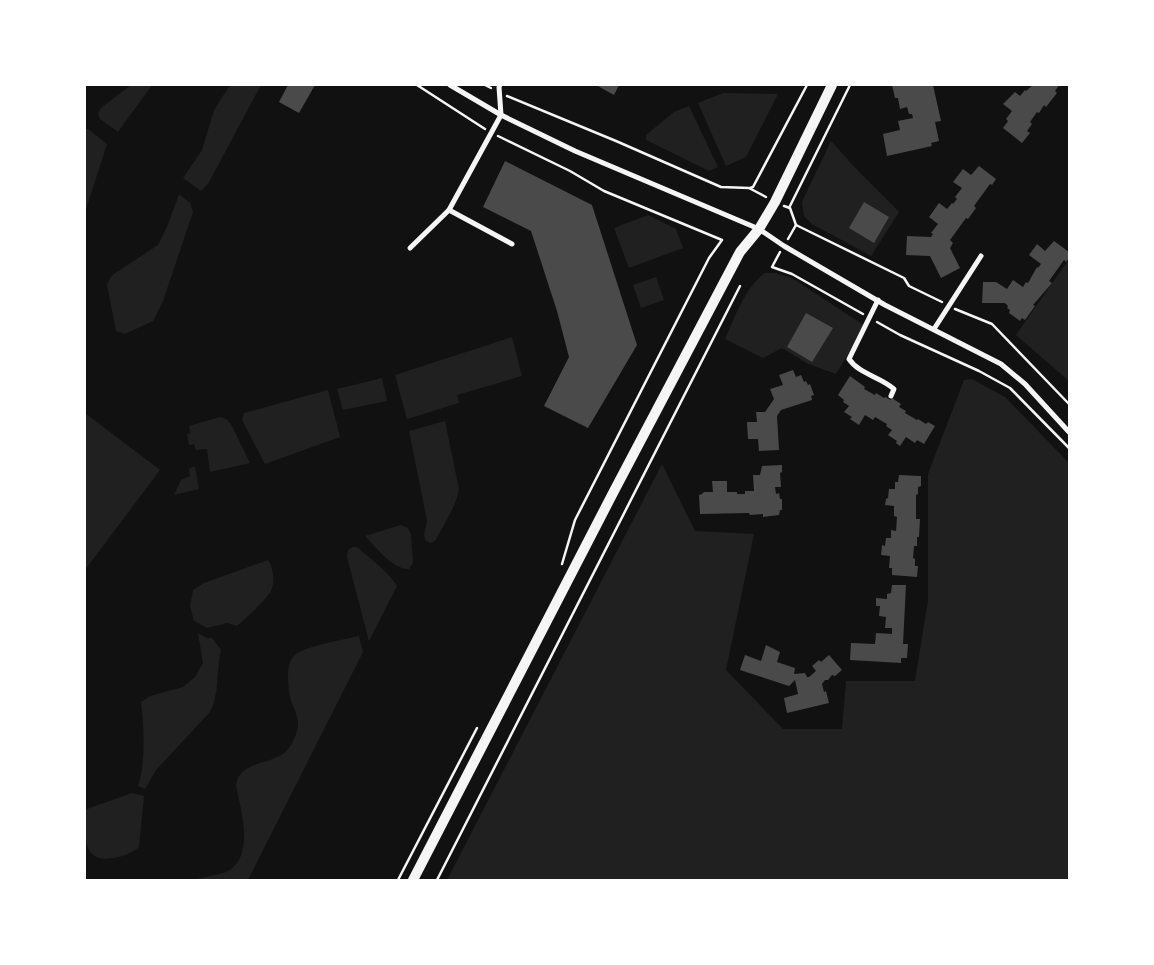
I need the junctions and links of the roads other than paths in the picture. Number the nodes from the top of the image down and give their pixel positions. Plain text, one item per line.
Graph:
1 (450, 85) edge
2 (500, 85) edge
3 (832, 85) edge
4 (501, 115) junction
5 (450, 210) junction
6 (759, 229) junction
7 (512, 244) dead end
8 (410, 248) dead end
9 (981, 256) dead end
10 (878, 300) junction
11 (934, 329) junction
12 (891, 396) dead end
13 (1069, 432) edge
14 (413, 880) edge

1 - 4 street
2 - 4 street
3 - 6 main road
4 - 5 street
4 - 6 street
5 - 7 street
5 - 8 street
6 - 10 street
6 - 14 main road
9 - 11 street
10 - 11 street
10 - 12 street
11 - 13 street

